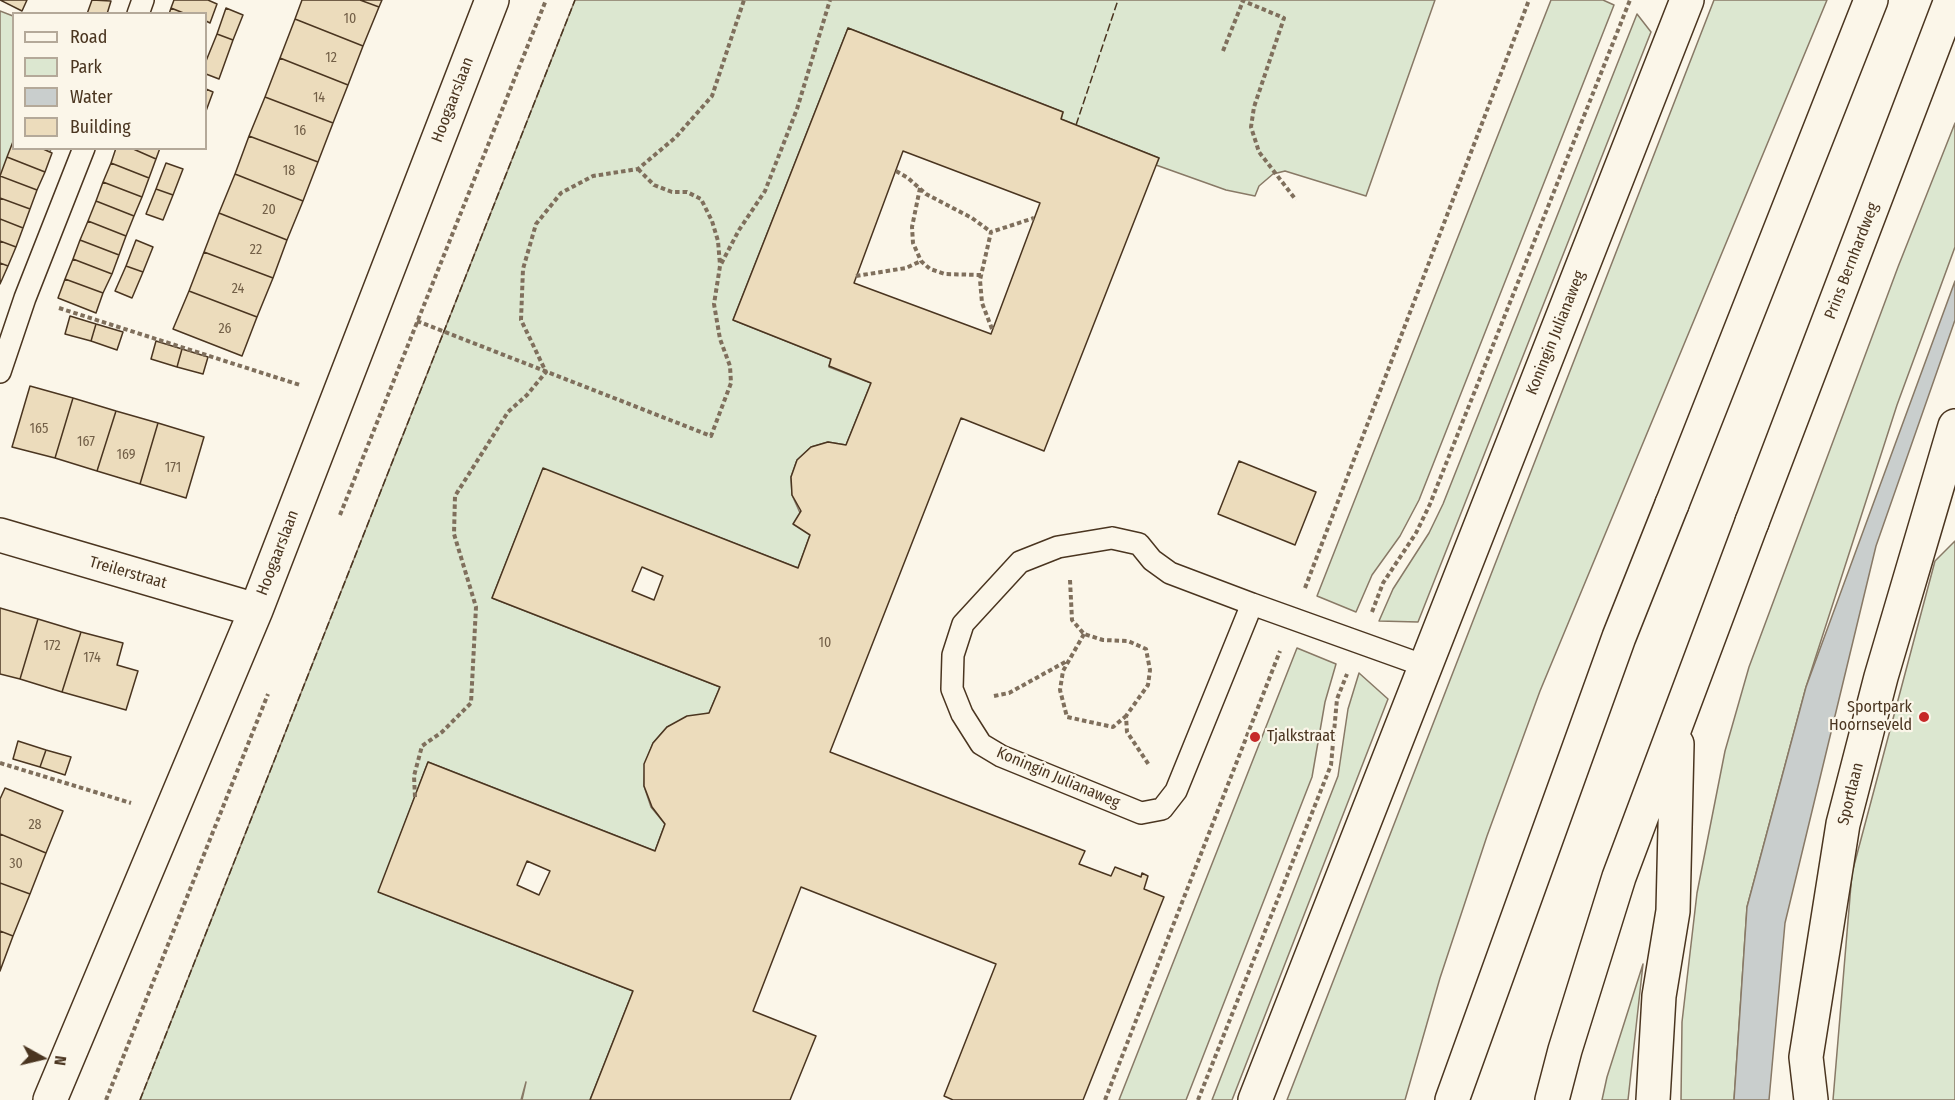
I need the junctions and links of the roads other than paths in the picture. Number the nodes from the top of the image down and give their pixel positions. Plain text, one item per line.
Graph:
1 (492, 0) edge
2 (1687, 0) edge
3 (1871, 0) edge
4 (1951, 0) edge
5 (83, 150) edge
6 (0, 372) edge
7 (1955, 426) edge
8 (0, 535) edge
9 (1252, 604) junction
10 (256, 610) junction
11 (1425, 666) junction
12 (1678, 715) junction
13 (1512, 937) junction
14 (50, 1100) edge
15 (1255, 1100) edge
16 (1452, 1100) edge
17 (1468, 1100) edge
18 (1552, 1100) edge
19 (1653, 1100) edge
20 (1811, 1100) edge

1 - 10 main road, Hoogaarslaan
2 - 11 main road, Koningin Julianaweg
3 - 13 main road
4 - 12 main road, Prins Bernhardweg
5 - 6 lane
7 - 20 main road, Sportlaan
8 - 10 main road, Treilerstraat
9 - 9 lane, Koningin Julianaweg
9 - 11 lane, Koningin Julianaweg
10 - 14 main road, Hoogaarslaan
11 - 15 main road, Koningin Julianaweg
12 - 18 main road, Prins Bernhardweg
12 - 19 main road
13 - 16 main road
13 - 17 main road

